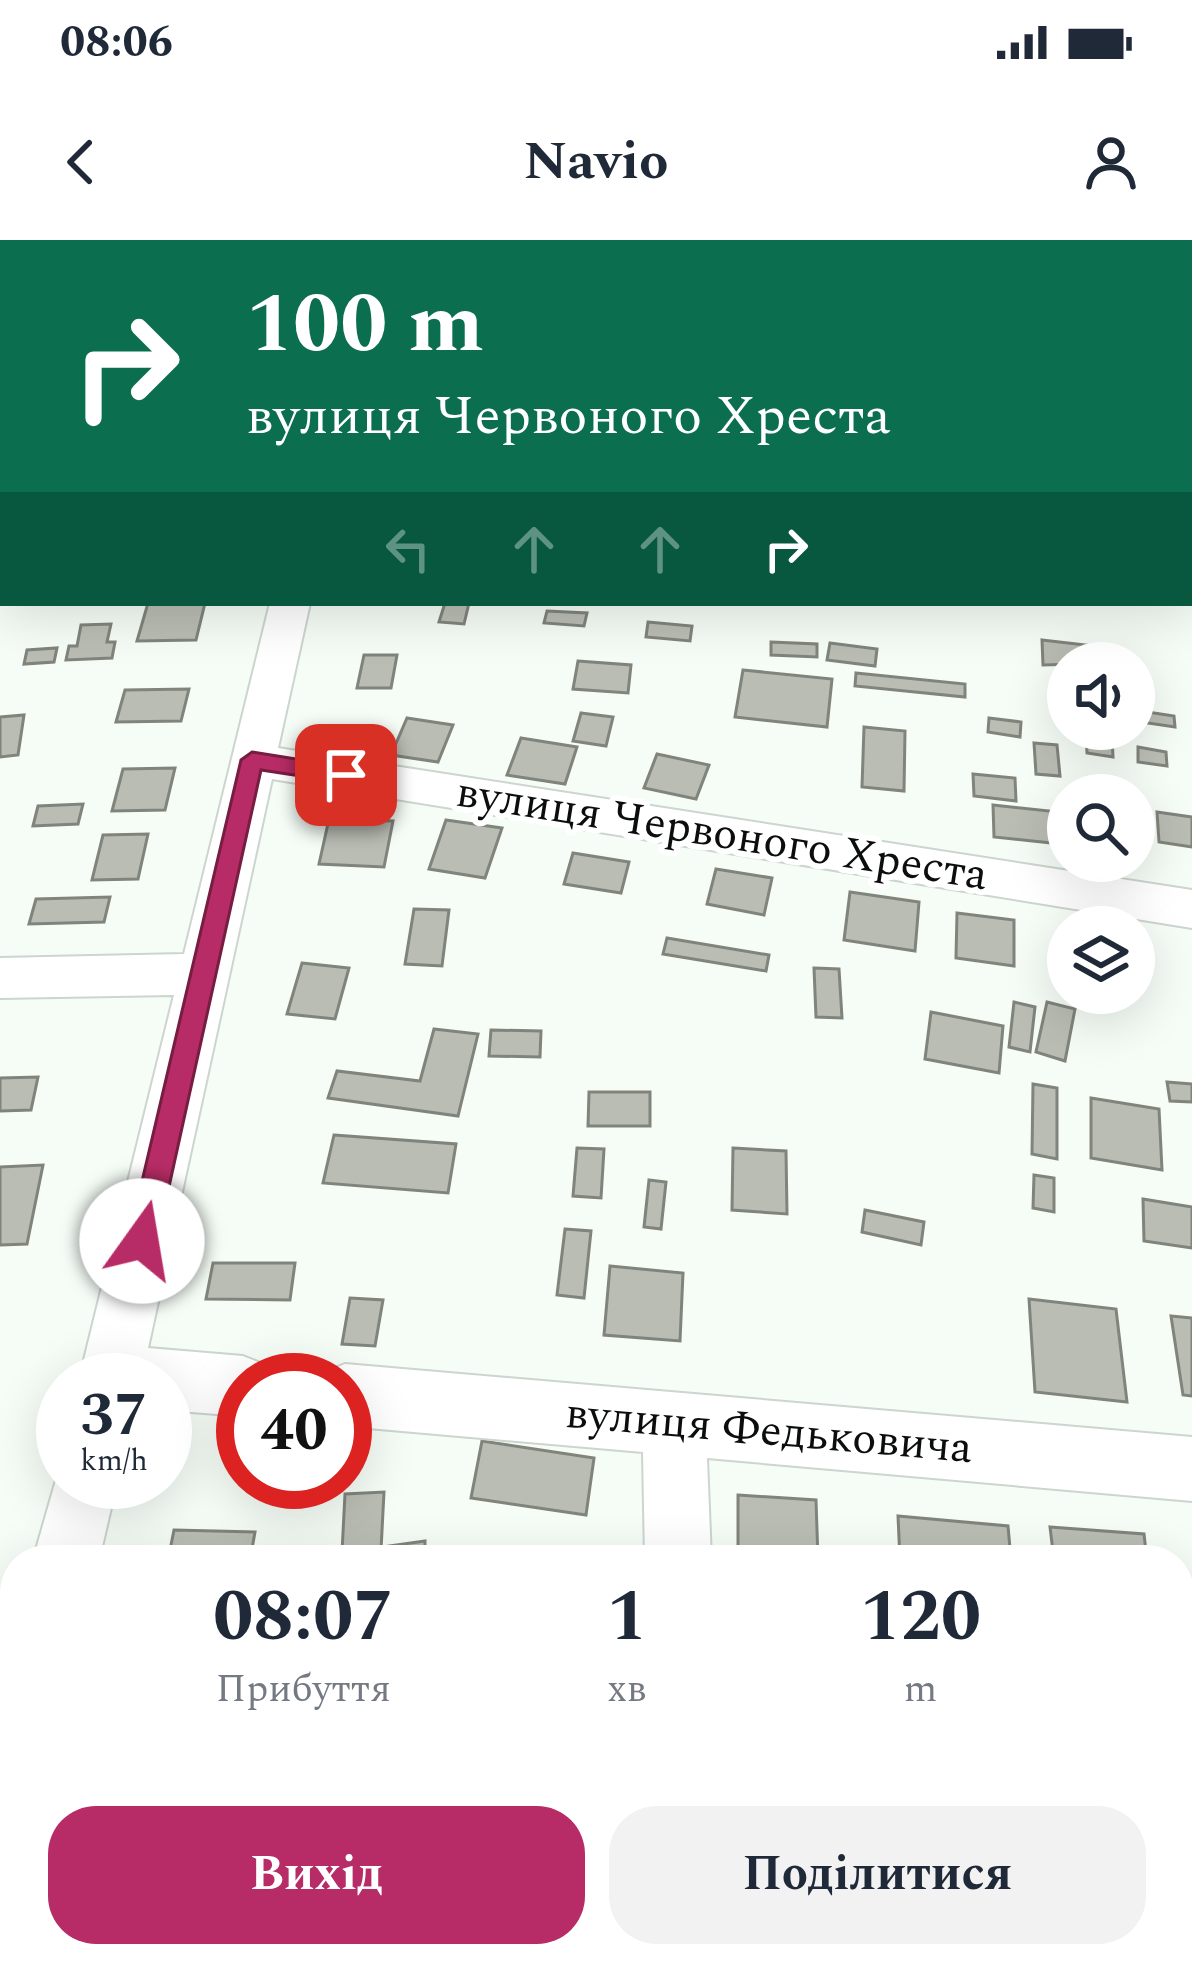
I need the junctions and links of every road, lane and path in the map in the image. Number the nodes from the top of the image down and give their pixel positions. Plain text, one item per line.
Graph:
1 (289, 606) edge
2 (252, 760) junction
3 (1192, 909) edge
4 (204, 974) junction
5 (0, 978) edge
6 (117, 1353) edge
7 (372, 1397) edge
8 (674, 1422) junction
9 (1192, 1469) edge
10 (78, 1509) edge
11 (70, 1545) edge
12 (678, 1545) edge

1 - 2 street
2 - 3 street, вулиця Червоного Хреста
2 - 4 street
4 - 5 street
4 - 6 street
7 - 8 street, вулиця Федьковича
8 - 9 street, вулиця Федьковича
8 - 12 street
10 - 11 street

